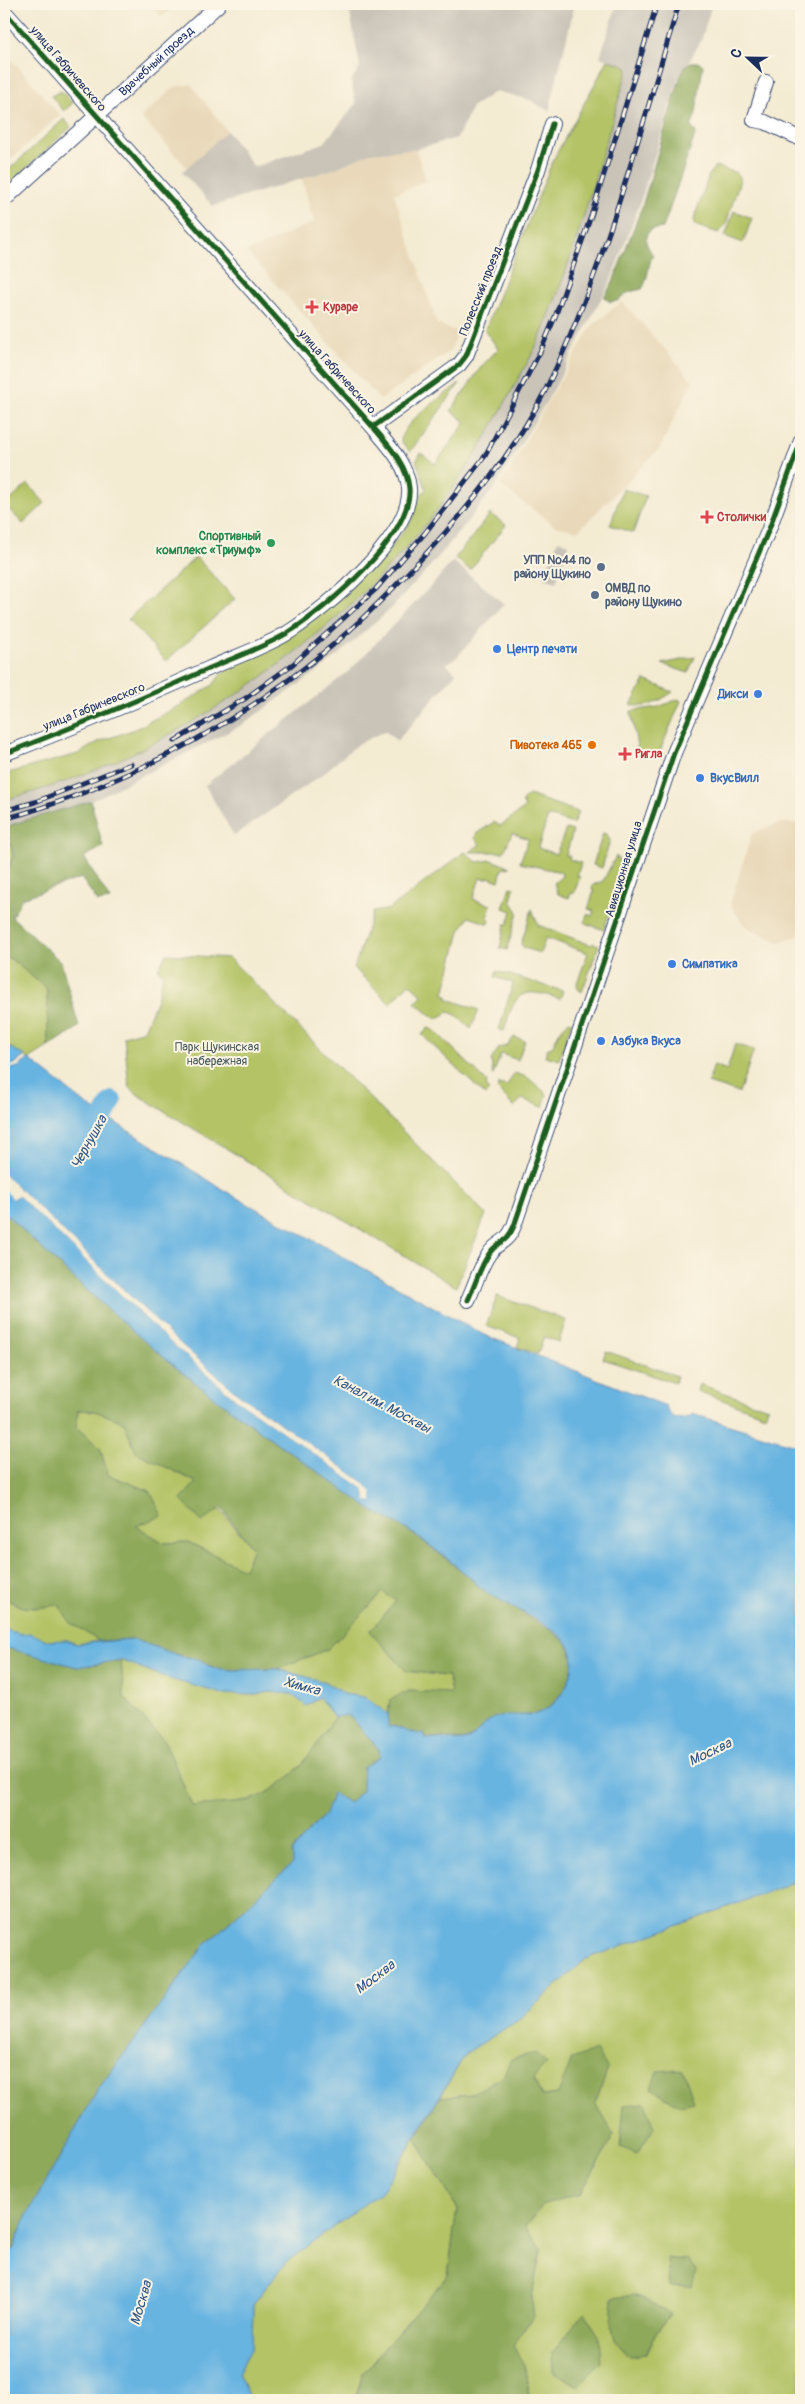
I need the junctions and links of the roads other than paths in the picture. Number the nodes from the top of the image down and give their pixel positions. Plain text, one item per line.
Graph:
1 (220, 4) edge
2 (4, 12) edge
3 (766, 82) dead end
4 (97, 117) junction
5 (552, 124) dead end
6 (801, 139) edge
7 (4, 200) edge
8 (373, 427) junction
9 (801, 441) edge
10 (4, 754) edge
11 (468, 1300) dead end

1 - 4 street, Врачебный проезд
2 - 4 street, улица Габричевского
3 - 6 street
4 - 7 street, Врачебный проезд
4 - 8 street, улица Габричевского
5 - 8 street, Полесский проезд
8 - 10 street, улица Габричевского
9 - 11 street, Авиационная улица

